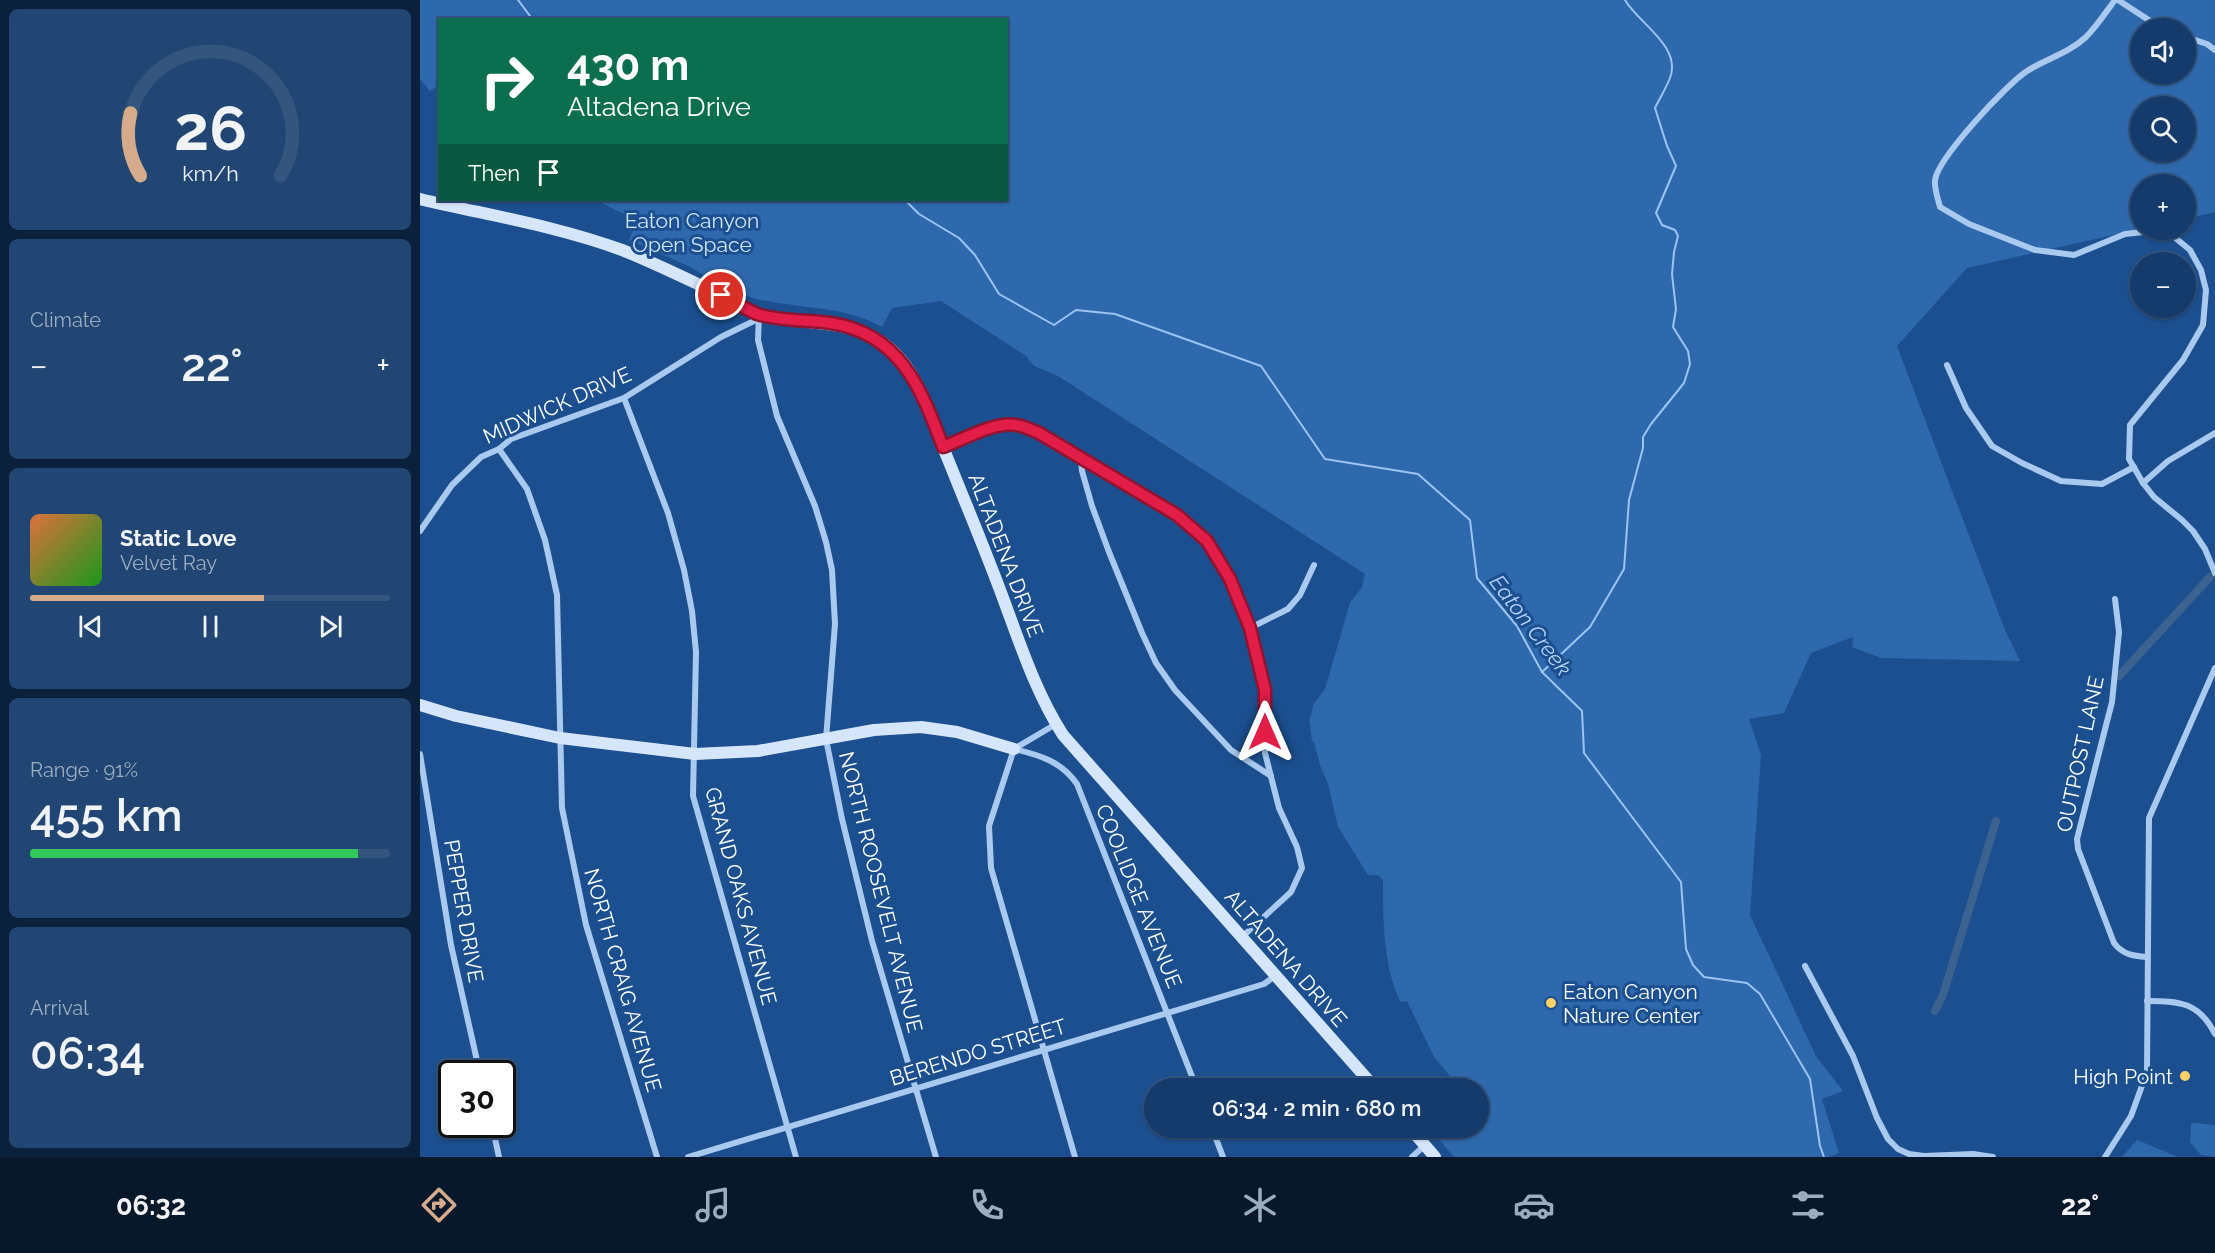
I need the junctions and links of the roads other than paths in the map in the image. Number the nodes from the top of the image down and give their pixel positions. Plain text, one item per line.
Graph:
1 (2116, 0) edge
2 (2144, 18) edge
3 (2196, 40) edge
4 (2215, 50) edge
5 (420, 199) edge
6 (759, 315) junction
7 (1947, 364) dead end
8 (624, 398) junction
9 (2215, 433) edge
10 (943, 447) junction
11 (499, 449) junction
12 (1081, 459) junction
13 (2134, 467) junction
14 (2143, 483) junction
15 (420, 531) edge
16 (1314, 565) dead end
17 (2215, 573) edge
18 (2115, 599) dead end
19 (1250, 628) junction
20 (2215, 668) edge
21 (421, 708) edge
22 (1056, 724) junction
23 (560, 738) junction
24 (826, 739) junction
25 (1014, 749) junction
26 (420, 754) edge
27 (695, 754) junction
28 (1271, 776) junction
29 (1242, 937) junction
30 (2147, 957) junction
31 (1805, 966) dead end
32 (1275, 976) junction
33 (2147, 1001) junction
34 (1167, 1012) junction
35 (2215, 1034) edge
36 (1043, 1049) junction
37 (477, 1060) edge
38 (1193, 1078) edge
39 (1366, 1078) edge
40 (915, 1088) junction
41 (788, 1127) junction
42 (495, 1138) edge
43 (1216, 1138) edge
44 (1419, 1138) edge
45 (1425, 1145) junction
46 (499, 1157) edge
47 (657, 1157) edge
48 (688, 1157) edge
49 (796, 1157) edge
50 (936, 1157) edge
51 (1075, 1157) edge
52 (1223, 1157) edge
53 (1412, 1157) edge
54 (1435, 1157) edge
55 (1993, 1157) edge
56 (2105, 1157) edge

1 - 2 street
1 - 13 street
3 - 4 street
5 - 6 main road, ALTADENA DRIVE
6 - 8 street, MIDWICK DRIVE
6 - 10 main road, ALTADENA DRIVE
6 - 24 street, NORTH ROOSEVELT AVENUE
7 - 13 street
8 - 11 street, MIDWICK DRIVE
8 - 27 street, GRAND OAKS AVENUE
9 - 14 street
10 - 12 street
10 - 22 main road, ALTADENA DRIVE
11 - 15 street, MIDWICK DRIVE
11 - 23 street, NORTH CRAIG AVENUE
12 - 19 street
12 - 28 street
13 - 14 street
14 - 17 street
16 - 19 street
18 - 30 street, OUTPOST LANE
19 - 28 street
20 - 30 street
21 - 23 main road
22 - 25 street
22 - 29 main road, ALTADENA DRIVE
23 - 27 main road
23 - 47 street, NORTH CRAIG AVENUE
24 - 25 main road
24 - 27 main road
24 - 40 street, NORTH ROOSEVELT AVENUE
25 - 34 street, COOLIDGE AVENUE
25 - 36 street
26 - 37 street, PEPPER DRIVE
27 - 41 street, GRAND OAKS AVENUE
28 - 29 street
29 - 32 main road, ALTADENA DRIVE
30 - 33 street
31 - 55 street
32 - 34 street, BERENDO STREET
32 - 39 main road, ALTADENA DRIVE
33 - 35 street
33 - 56 street
34 - 36 street, BERENDO STREET
34 - 38 street, COOLIDGE AVENUE
36 - 40 street, BERENDO STREET
36 - 51 street
40 - 41 street, BERENDO STREET
40 - 50 street, NORTH ROOSEVELT AVENUE
41 - 48 street, BERENDO STREET
41 - 49 street, GRAND OAKS AVENUE
42 - 46 street
43 - 52 street
44 - 45 main road
45 - 53 street
45 - 54 main road

